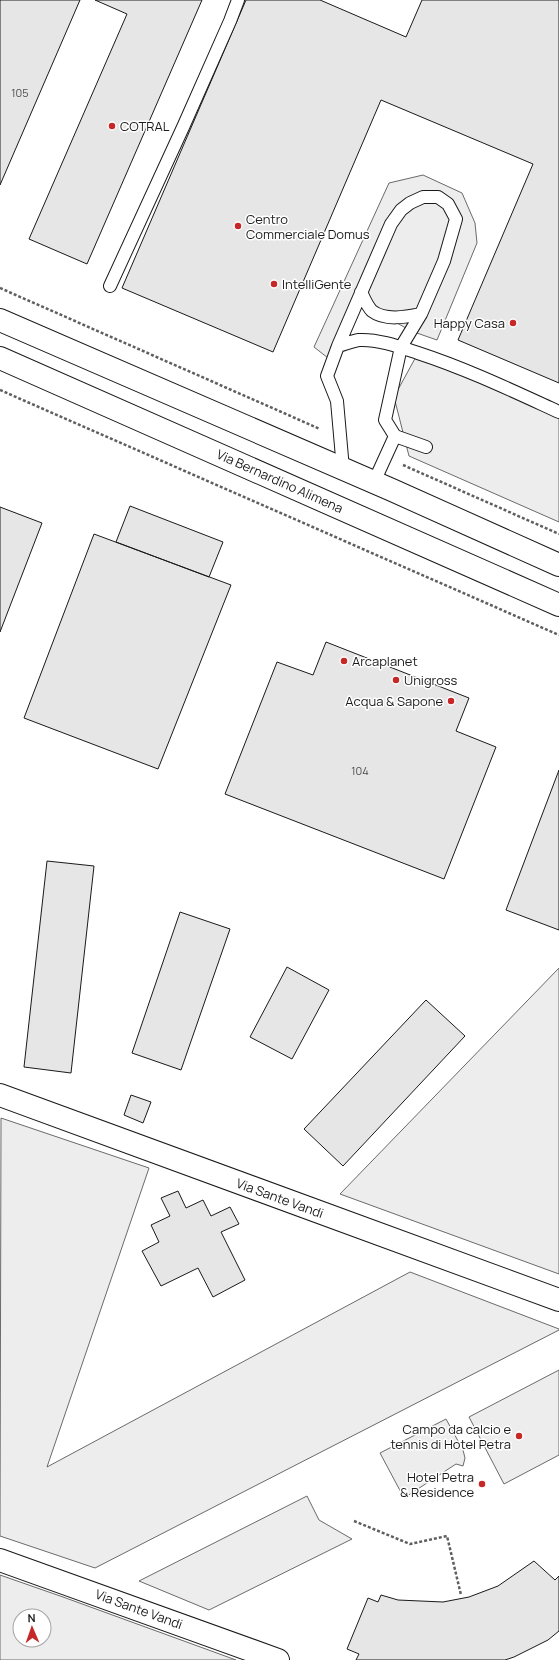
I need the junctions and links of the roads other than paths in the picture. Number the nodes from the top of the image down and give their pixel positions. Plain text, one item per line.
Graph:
1 (238, 0) edge
2 (110, 286) dead end
3 (361, 292) junction
4 (421, 314) junction
5 (0, 320) edge
6 (338, 346) junction
7 (401, 347) junction
8 (0, 358) edge
9 (559, 412) edge
10 (395, 436) junction
11 (426, 447) dead end
12 (343, 469) junction
13 (374, 482) junction
14 (559, 565) edge
15 (559, 605) edge
16 (0, 1095) edge
17 (559, 1300) edge
18 (0, 1560) edge
19 (278, 1660) edge

1 - 2 lane
3 - 4 lane
3 - 4 lane
3 - 6 lane
4 - 7 lane
5 - 12 street
6 - 7 lane
6 - 12 lane
7 - 9 lane
7 - 10 lane
8 - 15 street, Via Bernardino Alimena
10 - 11 lane
10 - 13 lane
12 - 13 street
13 - 14 street
16 - 17 street, Via Sante Vandi
18 - 19 street, Via Sante Vandi

